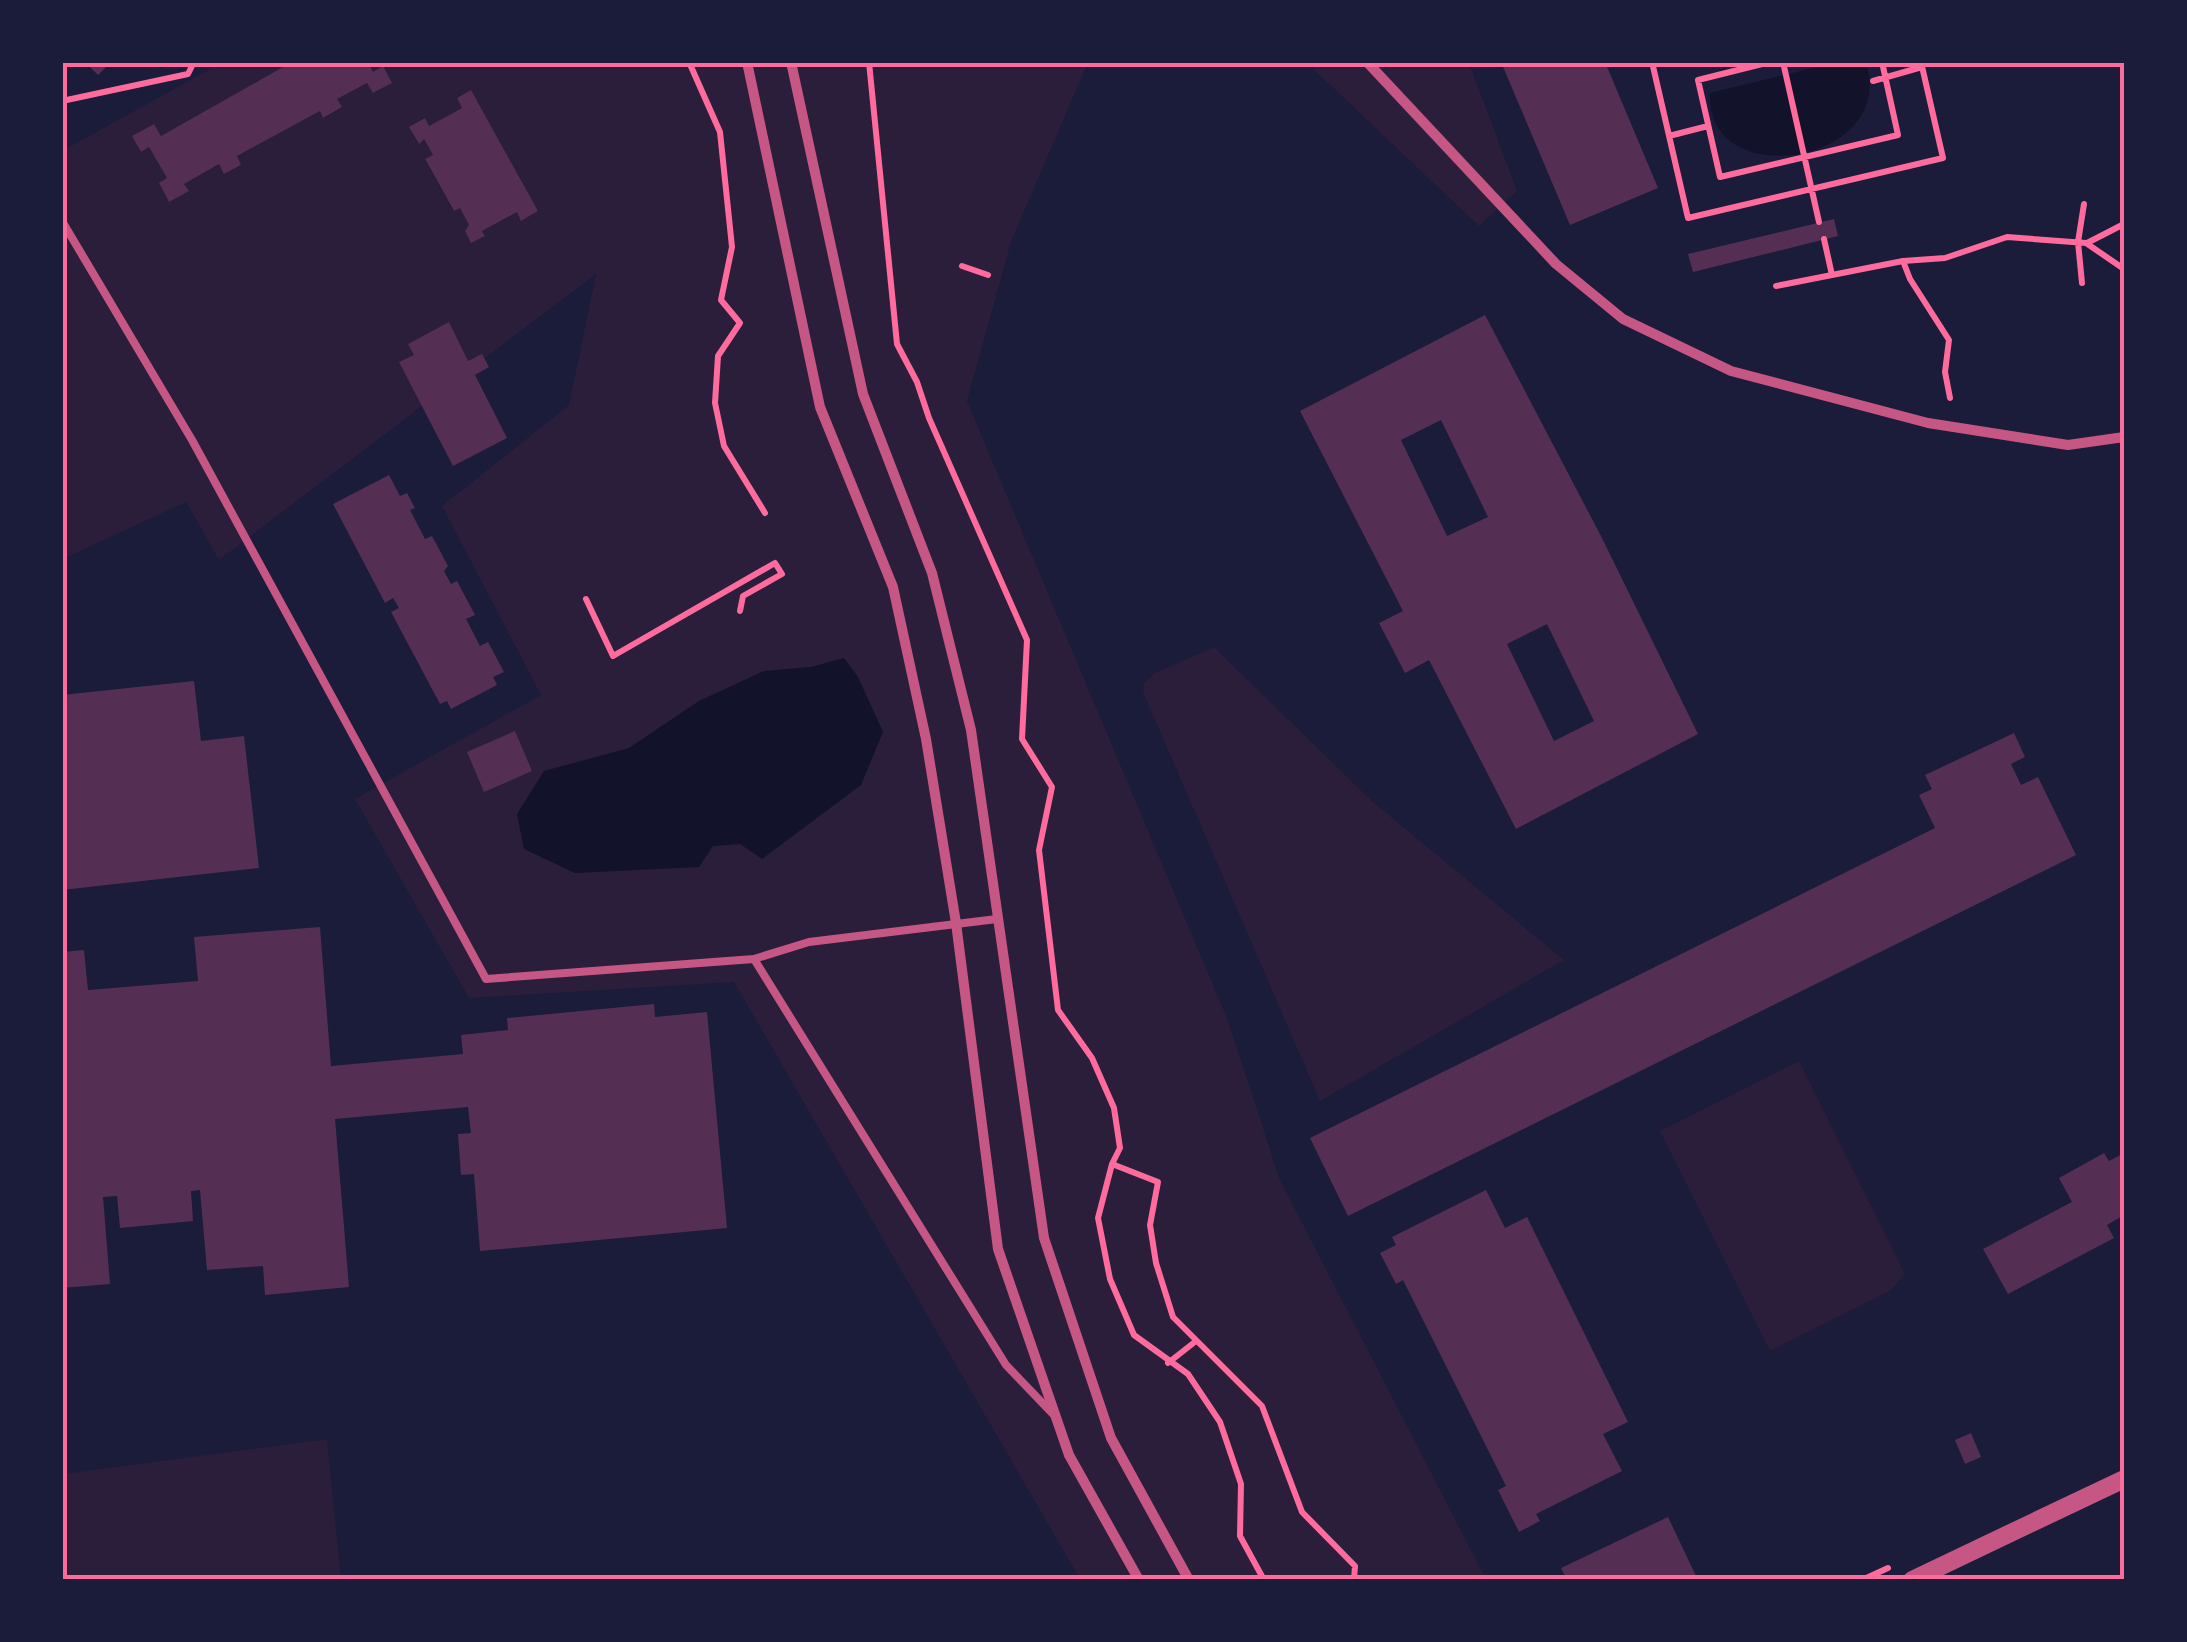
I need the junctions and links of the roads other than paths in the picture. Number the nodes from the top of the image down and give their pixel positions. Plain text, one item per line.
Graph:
1 (747, 62) edge
2 (791, 62) edge
3 (1366, 62) edge
4 (62, 222) edge
5 (2124, 437) edge
6 (997, 918) junction
7 (956, 923) junction
8 (754, 959) junction
9 (1056, 1417) junction
10 (2124, 1479) edge
11 (1140, 1580) edge
12 (1189, 1580) edge
13 (1912, 1580) edge

1 - 7 street
2 - 6 street
3 - 5 street
4 - 8 lane
6 - 7 lane
6 - 12 street
7 - 8 lane
7 - 9 street
8 - 9 lane
9 - 11 street
10 - 13 street

